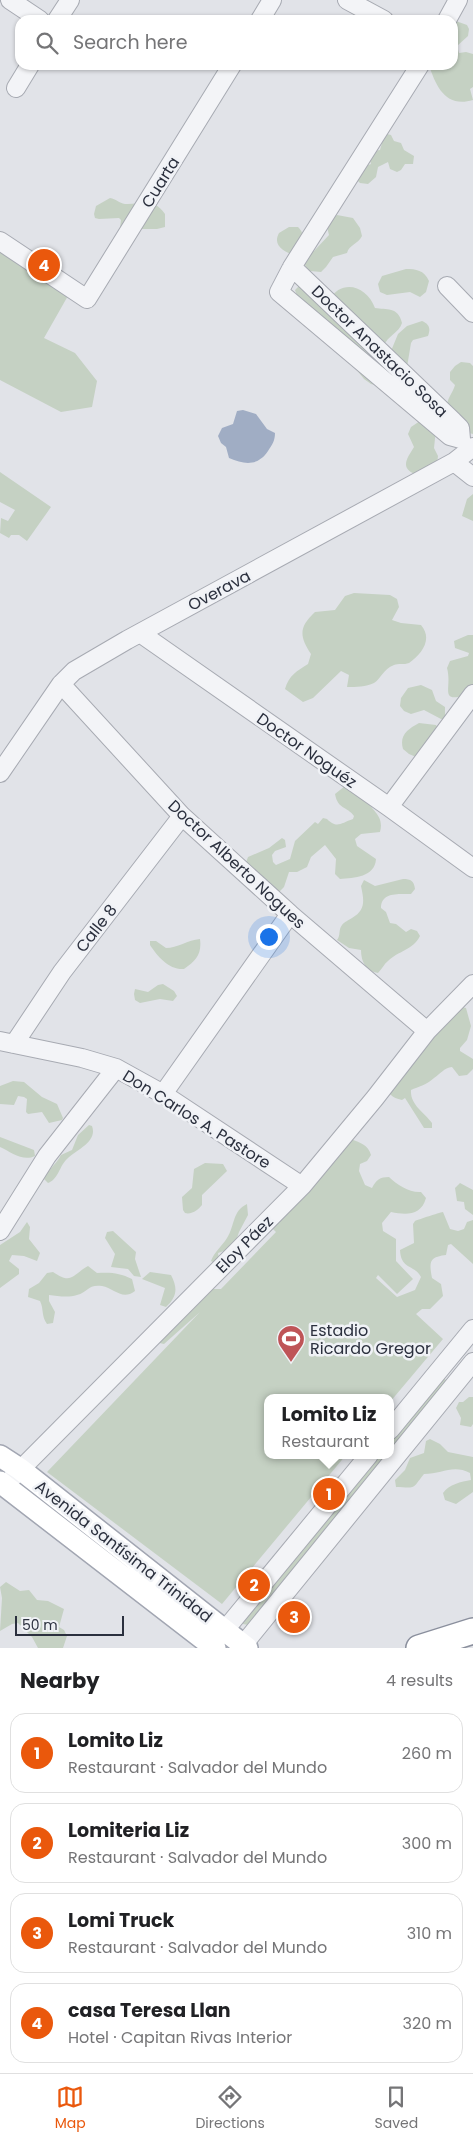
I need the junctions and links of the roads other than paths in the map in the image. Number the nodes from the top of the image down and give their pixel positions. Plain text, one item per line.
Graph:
1 (10, 0) edge
2 (70, 0) edge
3 (272, 0) edge
4 (347, 0) edge
5 (458, 0) edge
6 (32, 15) edge
7 (60, 15) edge
8 (263, 15) edge
9 (375, 15) edge
10 (450, 15) edge
11 (27, 70) edge
12 (229, 70) edge
13 (417, 70) edge
14 (16, 88) dead end
15 (0, 241) edge
16 (292, 267) junction
17 (447, 286) dead end
18 (473, 313) edge
19 (468, 445) edge
20 (454, 462) junction
21 (473, 477) edge
22 (140, 633) junction
23 (62, 684) junction
24 (473, 694) edge
25 (3, 763) edge
26 (389, 807) junction
27 (182, 816) junction
28 (473, 868) edge
29 (290, 914) junction
30 (473, 984) edge
31 (427, 1031) junction
32 (7, 1042) edge
33 (116, 1068) junction
34 (164, 1094) junction
35 (302, 1186) junction
36 (0, 1231) edge
37 (471, 1335) edge
38 (473, 1362) edge
39 (394, 1425) edge
40 (0, 1456) edge
41 (366, 1459) edge
42 (20, 1469) junction
43 (2, 1486) edge
44 (473, 1631) edge
45 (220, 1639) edge
46 (245, 1647) edge
47 (420, 1648) edge

1 - 6 street
2 - 7 street
3 - 8 street
4 - 9 street
5 - 10 street
11 - 14 street
12 - 15 street, Cuarta
13 - 16 street
16 - 19 street, Doctor Anastacio Sosa
16 - 19 street, Doctor Anastacio Sosa
17 - 18 street
19 - 20 street, Overava
20 - 21 street
20 - 22 street, Overava
22 - 23 street, Overava
22 - 26 street, Doctor Noguéz
23 - 25 street, Overava
23 - 27 street, Doctor Alberto Nogues
24 - 26 street
26 - 28 street, Doctor Noguéz
27 - 29 street, Doctor Alberto Nogues
27 - 32 street, Calle 8
29 - 31 street, Doctor Alberto Nogues
29 - 34 street
30 - 31 street, Eloy Páez
31 - 35 street, Eloy Páez
32 - 33 street, Don Carlos A. Pastore
33 - 34 street, Don Carlos A. Pastore
33 - 36 street
34 - 35 street, Don Carlos A. Pastore
35 - 42 street, Eloy Páez
37 - 39 street
38 - 46 street
40 - 42 main road, Avenida Santísima Trinidad
41 - 45 street
42 - 43 street, Eloy Páez
42 - 45 main road, Avenida Santísima Trinidad
43 - 45 main road, Avenida Santísima Trinidad
44 - 47 highway
45 - 46 main road, Avenida Santísima Trinidad

